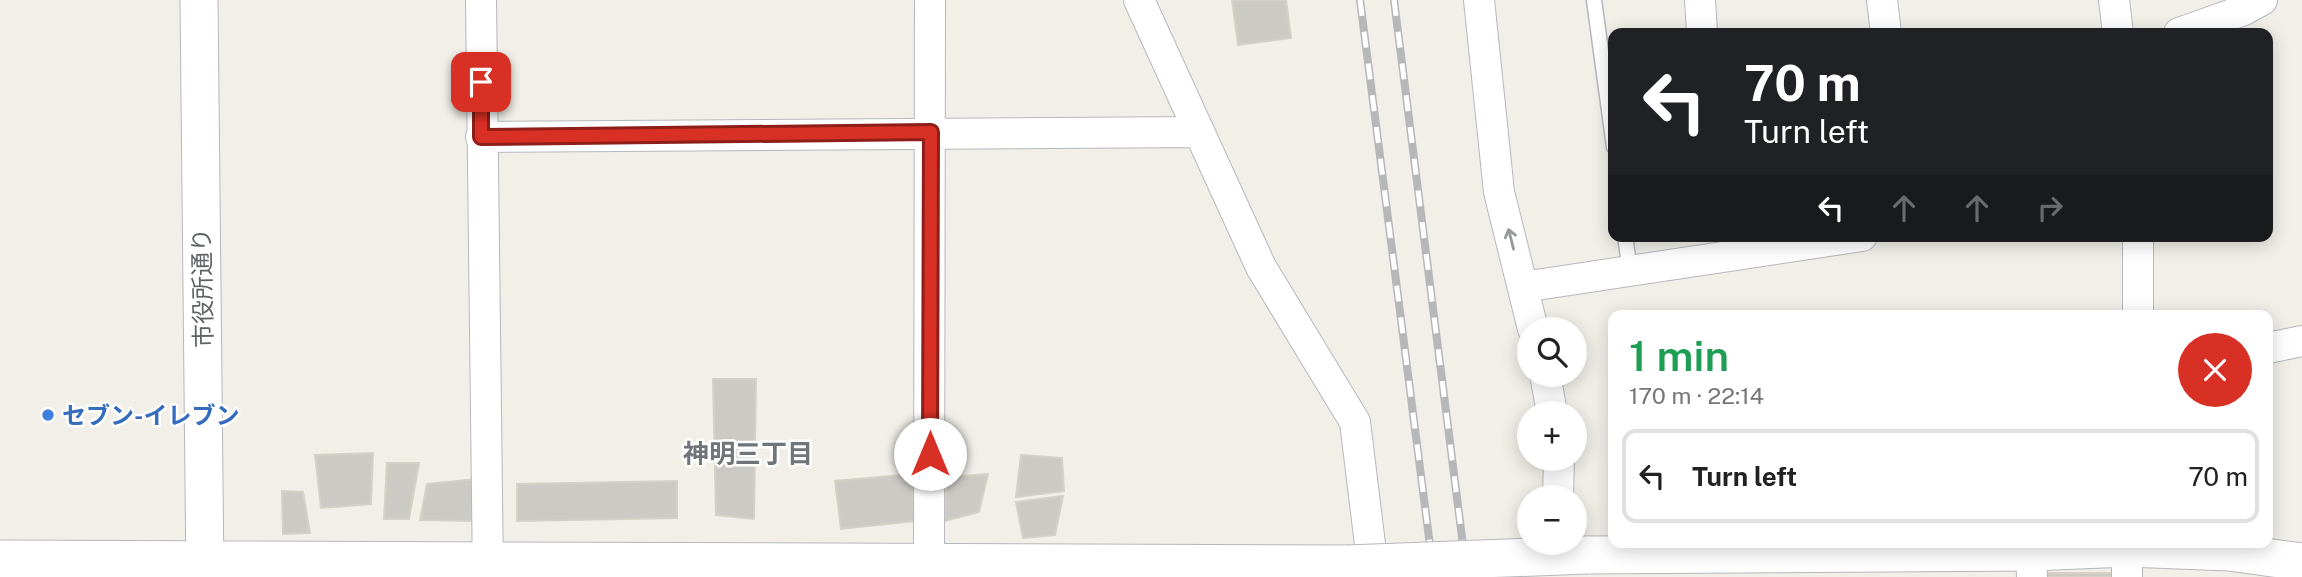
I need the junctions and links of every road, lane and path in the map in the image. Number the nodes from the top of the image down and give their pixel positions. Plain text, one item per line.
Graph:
1 (199, 0) edge
2 (481, 0) edge
3 (930, 0) edge
4 (1139, 0) edge
5 (1479, 0) edge
6 (1594, 0) edge
7 (1700, 0) edge
8 (1882, 0) edge
9 (2114, 0) edge
10 (2262, 0) edge
11 (1702, 28) edge
12 (1885, 28) edge
13 (2117, 28) edge
14 (2193, 28) edge
15 (1608, 103) edge
16 (931, 132) junction
17 (1198, 132) junction
18 (481, 137) junction
19 (1626, 242) edge
20 (1782, 242) edge
21 (2138, 242) edge
22 (1716, 247) edge
23 (1630, 271) junction
24 (1523, 287) junction
25 (2138, 310) edge
26 (1530, 317) edge
27 (2302, 341) edge
28 (2273, 347) edge
29 (1587, 551) edge
30 (1517, 555) edge
31 (1570, 555) edge
32 (2127, 556) edge
33 (0, 559) edge
34 (929, 562) junction
35 (2302, 562) edge
36 (2031, 565) edge
37 (1673, 566) edge
38 (206, 567) edge
39 (488, 568) edge
40 (635, 569) edge
41 (806, 569) edge
42 (1085, 570) edge
43 (1360, 570) edge
44 (1558, 577) edge

1 - 38 street, 市役所通り
2 - 18 street
3 - 16 street
4 - 17 street
24 -> 5 street
6 - 15 lane
7 - 11 street
8 - 12 street
9 - 13 street
10 - 14 street
16 - 17 street
16 - 18 street
16 - 34 street
17 - 43 street
18 - 39 street
19 - 23 lane
20 - 22 street
21 - 25 street
22 - 23 street
23 - 24 street
24 - 26 street
27 - 28 street
29 - 37 street
30 - 43 street, bridge
31 - 44 street
32 - 35 street
32 - 36 street
33 - 38 street
34 - 41 street
34 - 42 street
36 - 37 street
38 - 39 street
39 - 40 street
40 - 41 street
42 - 43 street

